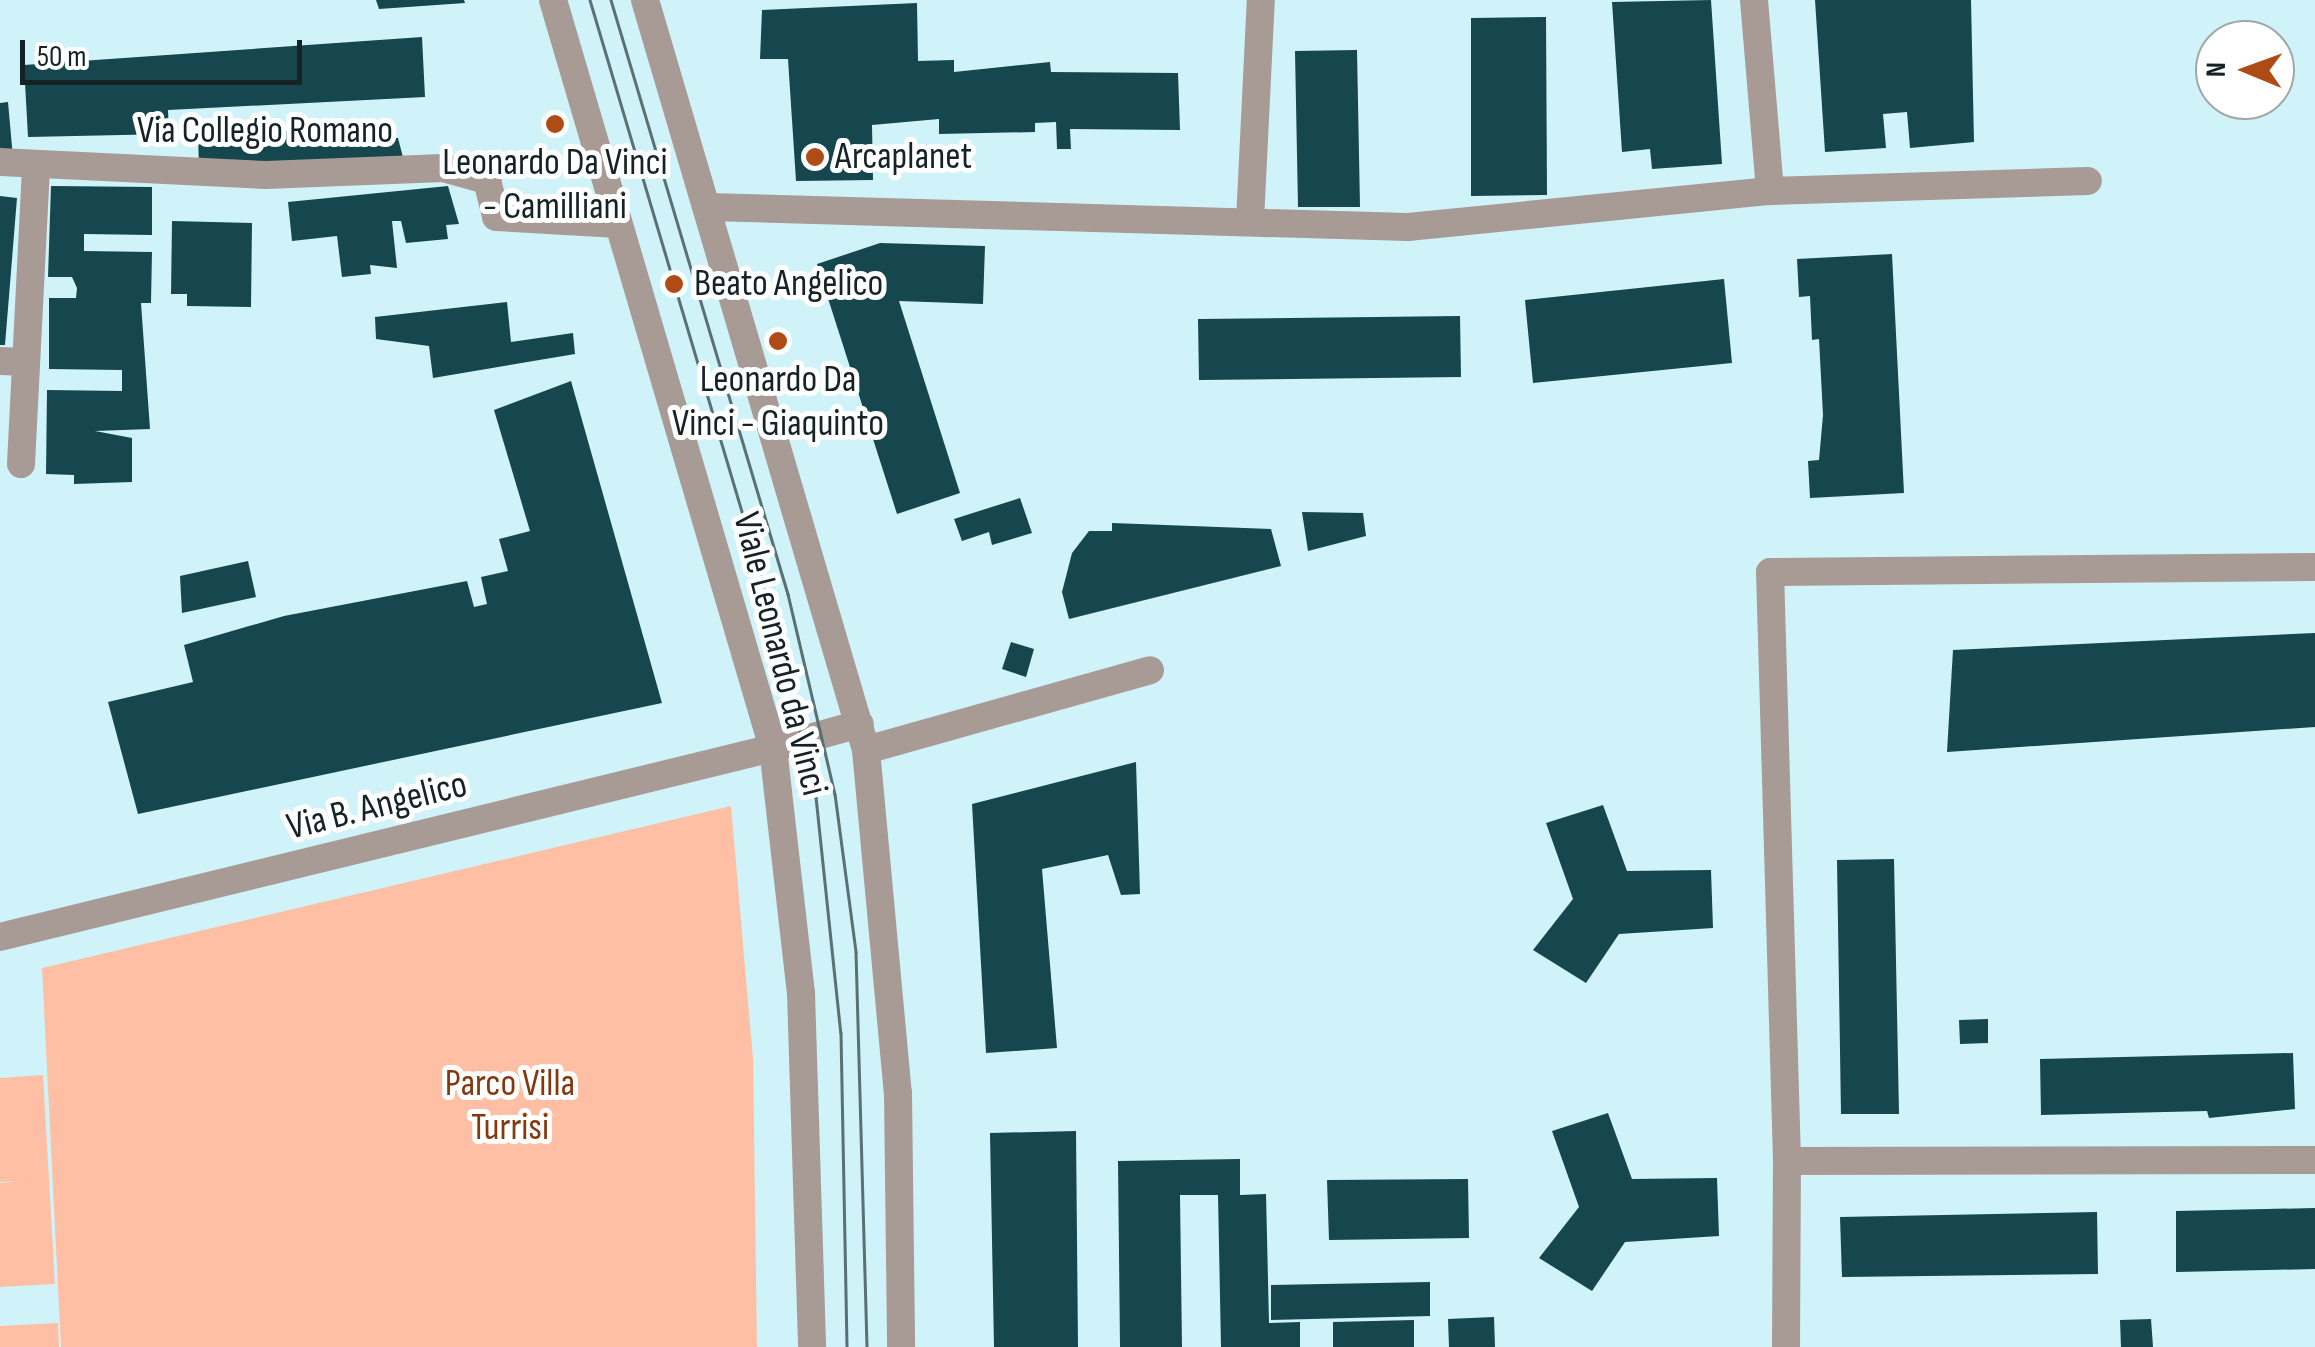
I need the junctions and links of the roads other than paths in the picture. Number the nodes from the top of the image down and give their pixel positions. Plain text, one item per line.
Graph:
1 (553, 0) edge
2 (645, 0) edge
3 (1261, 0) edge
4 (1754, 0) edge
5 (0, 162) edge
6 (36, 165) junction
7 (2088, 181) dead end
8 (1770, 192) junction
9 (708, 207) junction
10 (1250, 220) junction
11 (618, 224) junction
12 (13, 362) edge
13 (21, 464) dead end
14 (2315, 567) edge
15 (1150, 670) dead end
16 (863, 737) junction
17 (772, 748) junction
18 (0, 937) edge
19 (2315, 1160) edge
20 (1787, 1161) junction
21 (812, 1347) edge
22 (901, 1347) edge
23 (1786, 1347) edge

1 - 11 street, Viale Leonardo da Vinci
2 - 9 street, Viale Leonardo da Vinci
3 - 10 street
4 - 8 street
5 - 6 street, Via Collegio Romano
6 - 11 street, Via Collegio Romano
6 - 12 street
7 - 8 street
8 - 10 street
9 - 10 street
9 - 16 street, Viale Leonardo da Vinci
11 - 17 street, Viale Leonardo da Vinci
12 - 13 street
14 - 20 street
15 - 16 street, Via B. Angelico
16 - 17 street, Via B. Angelico
16 - 22 street, Viale Leonardo da Vinci
17 - 18 street, Via B. Angelico
17 - 21 street, Viale Leonardo da Vinci
19 - 20 street
20 - 23 street

